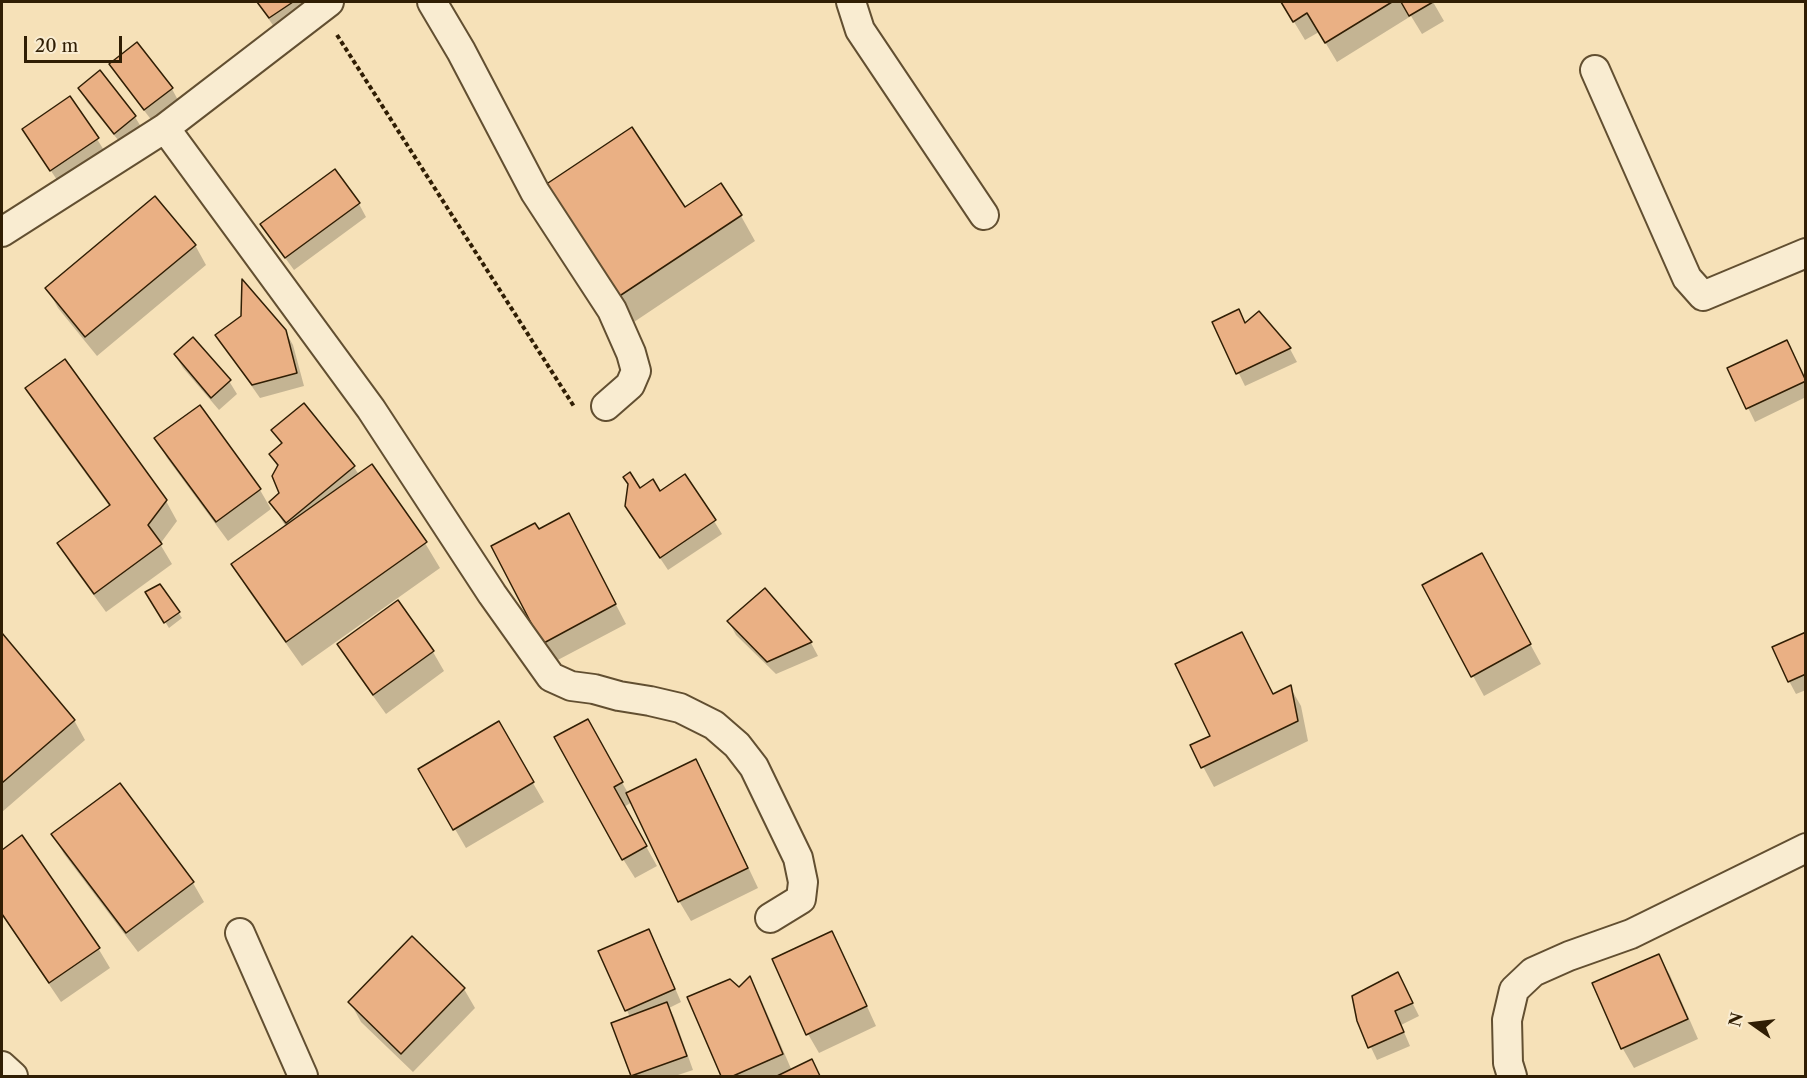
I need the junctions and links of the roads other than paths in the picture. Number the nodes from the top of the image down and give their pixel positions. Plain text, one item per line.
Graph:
1 (432, 2) edge
2 (851, 2) edge
3 (325, 5) edge
4 (1594, 70) dead end
5 (165, 128) junction
6 (984, 214) dead end
7 (2, 232) edge
8 (1806, 253) edge
9 (606, 406) dead end
10 (1806, 848) edge
11 (770, 918) dead end
12 (240, 933) dead end
13 (2, 1066) edge
14 (13, 1077) edge
15 (303, 1077) edge
16 (1512, 1077) edge

1 - 9 street
2 - 6 street
3 - 5 street
4 - 8 street
5 - 7 street
5 - 11 street
10 - 16 street
12 - 15 street
13 - 14 street

